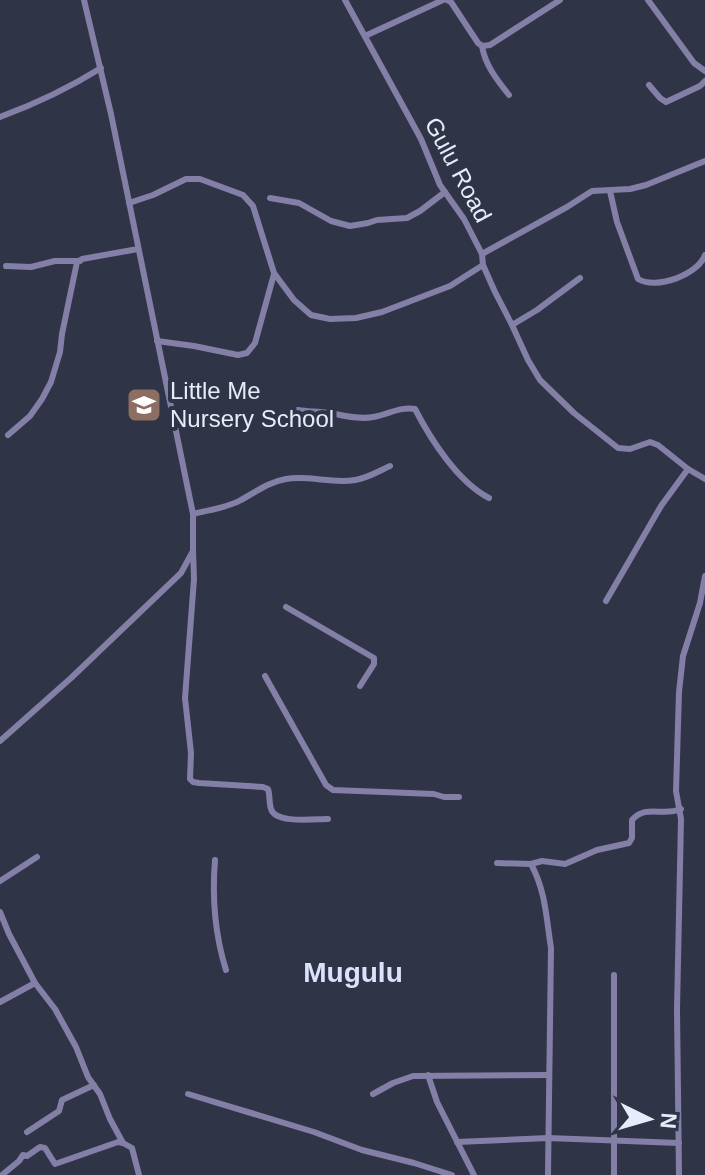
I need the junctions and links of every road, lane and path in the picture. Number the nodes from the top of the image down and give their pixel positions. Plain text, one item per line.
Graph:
1 (84, 0) edge
2 (345, 0) edge
3 (447, 0) edge
4 (560, 0) edge
5 (648, 0) edge
6 (365, 36) junction
7 (482, 46) junction
8 (101, 68) junction
9 (705, 71) edge
10 (705, 81) edge
11 (649, 85) dead end
12 (509, 95) dead end
13 (0, 117) edge
14 (705, 161) edge
15 (610, 191) junction
16 (445, 192) junction
17 (270, 198) dead end
18 (129, 203) junction
19 (138, 249) junction
20 (482, 254) junction
21 (705, 255) edge
22 (80, 261) junction
23 (483, 265) junction
24 (6, 266) dead end
25 (274, 273) junction
26 (580, 278) dead end
27 (512, 325) junction
28 (157, 341) junction
29 (298, 410) dead end
30 (8, 435) dead end
31 (390, 466) dead end
32 (688, 469) junction
33 (705, 479) edge
34 (489, 498) dead end
35 (193, 514) junction
36 (193, 551) junction
37 (705, 576) edge
38 (606, 601) dead end
39 (286, 607) dead end
40 (265, 676) dead end
41 (360, 686) dead end
42 (0, 741) edge
43 (459, 797) dead end
44 (681, 809) junction
45 (328, 819) dead end
46 (37, 857) dead end
47 (215, 860) dead end
48 (497, 863) dead end
49 (531, 864) junction
50 (0, 881) edge
51 (0, 912) edge
52 (226, 970) dead end
53 (614, 975) dead end
54 (35, 983) junction
55 (0, 1002) edge
56 (428, 1075) junction
57 (549, 1075) junction
58 (94, 1085) junction
59 (188, 1094) dead end
60 (373, 1094) dead end
61 (27, 1132) dead end
62 (548, 1138) junction
63 (614, 1141) junction
64 (457, 1142) junction
65 (123, 1143) junction
66 (679, 1143) junction
67 (2, 1175) edge
68 (139, 1175) edge
69 (452, 1175) edge
70 (474, 1175) edge
71 (548, 1175) edge
72 (614, 1175) edge
73 (679, 1175) edge

1 - 8 street
2 - 6 street, Gulu Road
3 - 6 street
3 - 7 street
4 - 7 street
5 - 9 street
6 - 16 street, Gulu Road
7 - 12 street
8 - 13 street
8 - 18 street
10 - 11 street
14 - 15 street
15 - 20 street
15 - 21 street
16 - 17 street
16 - 20 street, Gulu Road
18 - 19 street
18 - 25 street
19 - 22 street
19 - 28 street
20 - 23 street, Gulu Road
22 - 24 street
22 - 30 street
23 - 25 street
23 - 27 street, Gulu Road
25 - 28 street
26 - 27 street
27 - 32 street, Gulu Road
28 - 35 street
29 - 34 street
31 - 35 street
32 - 33 street
32 - 38 street
35 - 36 street
36 - 42 street
36 - 45 street
37 - 44 street
39 - 41 street
40 - 43 street
44 - 49 street
44 - 66 street
46 - 50 street
47 - 52 street
48 - 49 street
49 - 57 street
51 - 54 street
53 - 63 street
54 - 55 street
54 - 58 street
56 - 57 street
56 - 60 street
56 - 64 street
57 - 62 street
58 - 61 street
58 - 65 street
59 - 69 street
62 - 63 street
62 - 64 street
62 - 71 street
63 - 66 street
63 - 72 street
64 - 70 street
65 - 67 street
65 - 68 street
66 - 73 street

